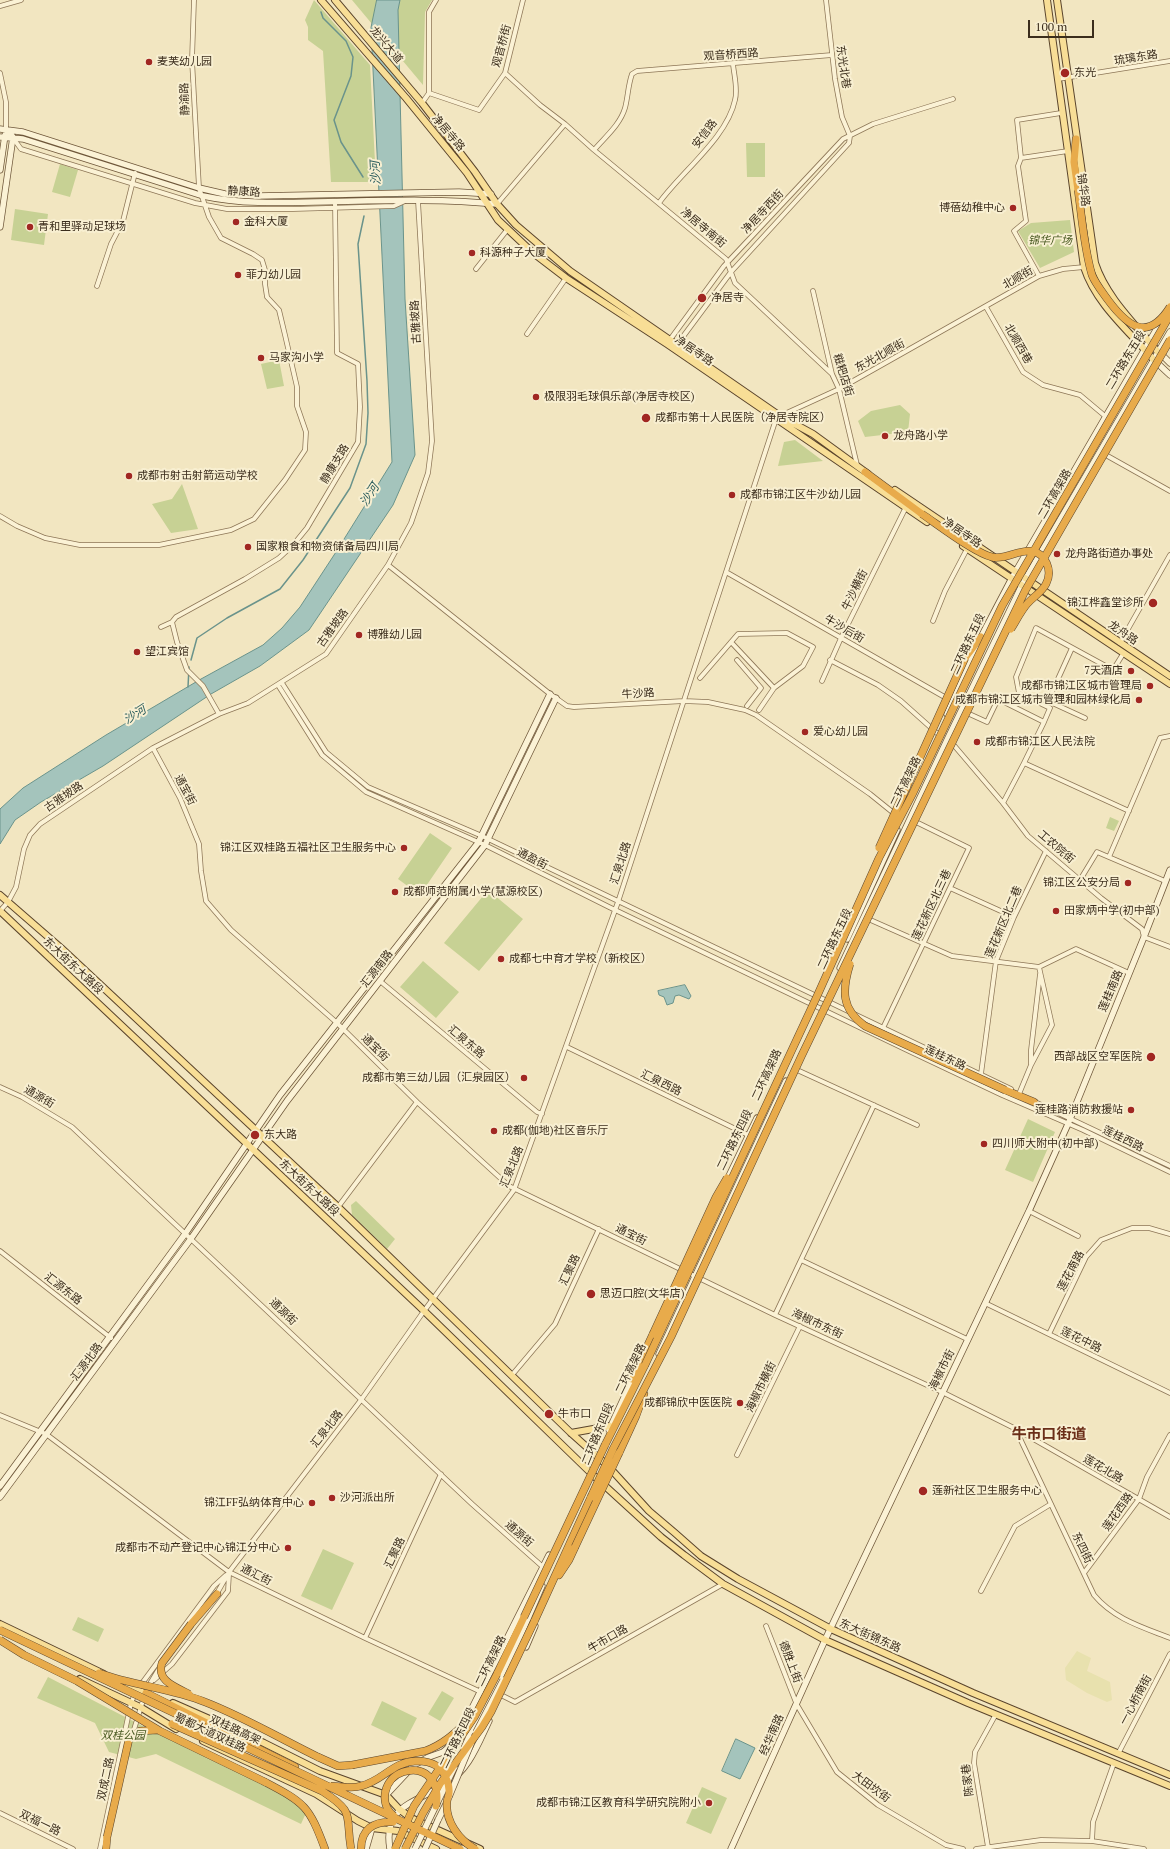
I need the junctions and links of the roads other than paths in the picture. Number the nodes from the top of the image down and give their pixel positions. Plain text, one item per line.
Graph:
1 (21, 0) edge
2 (194, 0) edge
3 (321, 0) edge
4 (335, 0) edge
5 (436, 0) edge
6 (523, 0) edge
7 (826, 0) edge
8 (1047, 0) edge
9 (1057, 0) edge
10 (0, 6) edge
11 (832, 55) junction
12 (1170, 61) edge
13 (733, 64) junction
14 (0, 73) edge
15 (505, 73) junction
16 (1068, 77) junction
17 (1058, 79) junction
18 (429, 93) junction
19 (406, 98) joint
20 (953, 99) dead end
21 (422, 103) junction
22 (1061, 113) dead end
23 (565, 124) junction
24 (3, 129) edge
25 (850, 136) junction
26 (1, 137) edge
27 (13, 138) junction
28 (1076, 139) junction
29 (594, 150) junction
30 (1068, 151) junction
31 (1021, 158) junction
32 (136, 168) junction
33 (0, 170) edge
34 (134, 175) junction
35 (132, 184) junction
36 (199, 188) junction
37 (480, 193) junction
38 (491, 194) junction
39 (202, 196) junction
40 (418, 201) junction
41 (486, 203) junction
42 (658, 203) junction
43 (497, 204) junction
44 (205, 205) junction
45 (335, 205) junction
46 (0, 226) edge
47 (507, 230) junction
48 (728, 263) junction
49 (1084, 267) junction
50 (476, 269) dead end
51 (731, 272) junction
52 (1039, 276) junction
53 (566, 278) junction
54 (97, 286) dead end
55 (813, 290) dead end
56 (986, 306) junction
57 (1170, 306) edge
58 (1170, 315) edge
59 (1170, 332) edge
60 (527, 334) dead end
61 (1170, 340) edge
62 (1150, 341) junction
63 (669, 342) junction
64 (675, 346) junction
65 (1145, 350) junction
66 (1158, 352) junction
67 (1153, 359) junction
68 (1170, 363) edge
69 (832, 374) junction
70 (1170, 375) edge
71 (839, 389) junction
72 (1105, 416) junction
73 (778, 418) junction
74 (1101, 452) junction
75 (857, 465) junction
76 (865, 472) junction
77 (1170, 491) edge
78 (906, 507) junction
79 (0, 516) edge
80 (967, 549) junction
81 (1170, 555) edge
82 (388, 565) junction
83 (726, 572) junction
84 (1016, 572) junction
85 (1012, 578) junction
86 (1026, 578) junction
87 (1022, 585) junction
88 (933, 621) dead end
89 (172, 622) junction
90 (161, 627) dead end
91 (981, 637) junction
92 (841, 638) junction
93 (731, 642) junction
94 (1120, 643) junction
95 (1072, 648) junction
96 (1123, 654) junction
97 (737, 660) dead end
98 (830, 660) junction
99 (1170, 676) edge
100 (700, 678) dead end
101 (822, 681) dead end
102 (280, 684) junction
103 (1170, 684) edge
104 (774, 688) junction
105 (550, 694) junction
106 (556, 698) junction
107 (684, 701) junction
108 (952, 701) junction
109 (971, 701) junction
110 (1048, 701) junction
111 (747, 706) dead end
112 (1050, 708) junction
113 (759, 710) dead end
114 (961, 711) junction
115 (219, 714) junction
116 (1085, 718) dead end
117 (1044, 722) junction
118 (938, 734) junction
119 (1170, 736) edge
120 (948, 738) junction
121 (153, 748) junction
122 (1024, 763) junction
123 (1003, 803) junction
124 (1129, 810) junction
125 (910, 819) junction
126 (902, 820) junction
127 (482, 836) junction
128 (478, 842) junction
129 (487, 842) junction
130 (1046, 851) junction
131 (1110, 857) junction
132 (879, 858) junction
133 (1170, 870) edge
134 (1080, 880) junction
135 (1165, 881) junction
136 (950, 888) junction
137 (0, 895) edge
138 (8, 902) junction
139 (618, 902) junction
140 (615, 910) junction
141 (0, 911) edge
142 (864, 916) junction
143 (1014, 917) junction
144 (860, 934) junction
145 (1144, 937) junction
146 (923, 944) junction
147 (1170, 947) edge
148 (996, 961) junction
149 (1039, 966) junction
150 (1040, 972) junction
151 (1129, 973) junction
152 (380, 981) junction
153 (819, 998) junction
154 (825, 1001) junction
155 (815, 1006) junction
156 (821, 1009) junction
157 (337, 1023) junction
158 (883, 1028) junction
159 (343, 1029) junction
160 (567, 1047) junction
161 (1031, 1064) junction
162 (793, 1068) junction
163 (981, 1074) junction
164 (0, 1087) edge
165 (1019, 1094) junction
166 (417, 1102) junction
167 (1034, 1102) junction
168 (874, 1105) junction
169 (542, 1114) junction
170 (1068, 1121) junction
171 (917, 1125) dead end
172 (255, 1130) junction
173 (262, 1136) junction
174 (749, 1136) junction
175 (758, 1140) junction
176 (246, 1142) junction
177 (253, 1149) junction
178 (1170, 1166) edge
179 (1170, 1172) edge
180 (514, 1190) junction
181 (338, 1207) junction
182 (1029, 1211) junction
183 (599, 1230) junction
184 (185, 1234) junction
185 (1170, 1234) edge
186 (1078, 1236) dead end
187 (190, 1240) junction
188 (0, 1251) edge
189 (801, 1260) junction
190 (684, 1272) junction
191 (695, 1276) junction
192 (433, 1299) junction
193 (985, 1303) junction
194 (424, 1311) junction
195 (774, 1315) junction
196 (800, 1326) junction
197 (1049, 1334) junction
198 (110, 1337) junction
199 (671, 1337) junction
200 (968, 1339) junction
201 (115, 1340) junction
202 (512, 1375) junction
203 (632, 1379) junction
204 (649, 1380) junction
205 (942, 1392) junction
206 (1170, 1393) edge
207 (361, 1400) junction
208 (0, 1415) edge
209 (610, 1426) junction
210 (1016, 1430) junction
211 (43, 1433) junction
212 (571, 1433) junction
213 (1170, 1435) edge
214 (737, 1455) dead end
215 (597, 1457) junction
216 (608, 1466) junction
217 (441, 1474) junction
218 (593, 1475) junction
219 (601, 1482) junction
220 (0, 1486) edge
221 (0, 1497) edge
222 (1139, 1500) junction
223 (1051, 1504) junction
224 (1170, 1516) edge
225 (558, 1550) junction
226 (549, 1555) joint
227 (543, 1566) junction
228 (229, 1572) junction
229 (1084, 1573) junction
230 (557, 1578) junction
231 (723, 1584) junction
232 (981, 1591) dead end
233 (217, 1594) junction
234 (542, 1608) junction
235 (0, 1624) edge
236 (766, 1626) dead end
237 (0, 1629) edge
238 (831, 1629) junction
239 (0, 1635) edge
240 (365, 1638) junction
241 (1170, 1638) edge
242 (825, 1640) junction
243 (0, 1642) edge
244 (515, 1654) junction
245 (1170, 1654) edge
246 (150, 1683) junction
247 (137, 1690) junction
248 (481, 1692) junction
249 (146, 1693) junction
250 (501, 1696) junction
251 (205, 1702) junction
252 (131, 1703) junction
253 (797, 1705) junction
254 (140, 1707) junction
255 (996, 1714) junction
256 (475, 1716) junction
257 (172, 1724) joint
258 (160, 1731) junction
259 (1118, 1754) junction
260 (1114, 1764) junction
261 (1170, 1775) edge
262 (291, 1778) junction
263 (342, 1780) junction
264 (1170, 1786) edge
265 (325, 1788) junction
266 (386, 1795) junction
267 (340, 1802) junction
268 (330, 1803) junction
269 (446, 1803) junction
270 (436, 1806) junction
271 (399, 1810) junction
272 (0, 1813) edge
273 (395, 1821) junction
274 (372, 1828) junction
275 (389, 1829) junction
276 (1092, 1841) junction
277 (988, 1847) junction
278 (73, 1849) edge
279 (100, 1849) edge
280 (107, 1849) edge
281 (325, 1849) edge
282 (351, 1849) edge
283 (361, 1849) edge
284 (366, 1849) edge
285 (390, 1849) edge
286 (395, 1849) edge
287 (405, 1849) edge
288 (415, 1849) edge
289 (425, 1849) edge
290 (436, 1849) edge
291 (449, 1849) edge
292 (460, 1849) edge
293 (476, 1849) edge
294 (480, 1849) edge
295 (731, 1849) edge
296 (963, 1849) edge
297 (976, 1849) edge
298 (1144, 1849) edge

1 - 10 street
2 - 36 street, 静渝路
3 - 19 main road, 龙兴大道
4 - 21 main road, 龙兴大道
5 - 18 street
6 - 15 street, 观音桥街
7 - 11 street, 东光北巷
8 - 17 main road, 锦华路
9 - 16 main road, 锦华路
11 - 13 street, 观音桥西路
11 - 25 street, 东光北巷
12 - 16 street, 琉璃东路
13 - 29 street, 观音桥西路
13 - 42 street, 安信路
14 - 24 street
15 - 18 street, 观音桥街
15 - 23 street, 净居寺南街
16 - 17 street, 琉璃东路
16 - 28 main road, 锦华路
17 - 30 main road, 锦华路
18 - 21 street
19 - 37 main road, 净居寺路
20 - 25 street, 净居寺西街
21 - 38 main road, 净居寺路
22 - 31 street
23 - 29 street, 净居寺南街
23 - 43 street
24 - 26 main road
24 - 27 main road
24 - 32 main road, 静康路
25 - 48 street, 净居寺西街
25 - 51 street, 净居寺西街
26 - 27 main road, 静康路
26 - 33 main road
27 - 34 main road, 静康路
27 - 35 street
27 - 46 main road
28 - 57 highway, bridge
28 - 62 main road, 锦华路
29 - 42 street, 净居寺南街
30 - 31 street
30 - 49 main road, 锦华路
31 - 52 street
32 - 34 street
32 - 36 main road, 静康路
34 - 35 street
34 - 39 main road, 静康路
35 - 44 street
35 - 54 street
36 - 37 main road, 静康路
36 - 39 street, 静渝路
37 - 38 main road, 静康路
37 - 41 main road, 净居寺路
38 - 43 main road, 净居寺路
39 - 44 street, 静渝路
39 - 45 main road, 静康路
40 - 41 main road, 静康路
40 - 45 main road, 静康路
40 - 82 street, 古雅坡路
41 - 43 main road, 静康路
41 - 47 main road, 净居寺路
42 - 48 street, 净居寺南街
43 - 63 main road, 净居寺路
44 - 45 street
44 - 79 street, 静渝路
45 - 89 street, 静康支路
47 - 50 street
47 - 53 main road, 净居寺路
48 - 51 street, 净居寺南街
48 - 63 street, 净居寺西街
49 - 52 street, 北顺街
49 - 65 main road, 锦华路
51 - 64 street, 净居寺西街
51 - 69 street, 净居寺南街
52 - 56 street, 北顺街
53 - 60 street
53 - 63 main road, 净居寺路
55 - 69 street, 糍粑店街
56 - 71 street, 东光北顺街
56 - 72 street, 北顺西巷
57 - 62 main road, 二环路东五段
58 - 132 highway, 二环高架路, bridge
59 - 66 main road, 二环路东五段
61 - 109 highway, 二环高架路, bridge
62 - 65 main road, 二环路东五段
62 - 66 main road, 锦华路
63 - 64 main road, 净居寺路
64 - 73 main road, 净居寺路
65 - 67 main road, 锦华路
65 - 72 main road, 二环路东五段
66 - 67 main road, 二环路东五段
66 - 68 main road
67 - 70 main road
67 - 74 main road, 二环路东五段
69 - 71 street, 糍粑店街
71 - 73 street, 东光北顺街
71 - 75 street, 糍粑店街
72 - 84 main road, 二环路东五段
73 - 75 main road, 净居寺路
73 - 78 main road, 净居寺路
73 - 83 street, 汇泉北路
74 - 77 street
74 - 86 main road, 二环路东五段
75 - 76 main road, 净居寺路
76 - 84 main road, 净居寺路
76 - 109 highway, bridge
78 - 80 main road, 净居寺路
78 - 92 street, 牛沙横街
80 - 85 main road, 净居寺路
80 - 88 street
81 - 94 street
82 - 102 street, 古雅坡路
82 - 105 street, 牛沙路
83 - 92 street, 牛沙后街
83 - 107 street, 汇泉北路
84 - 85 main road, 二环路东五段
84 - 86 main road, 净居寺路
85 - 87 main road, 净居寺路
85 - 91 main road, 二环路东五段
86 - 87 main road, 二环路东五段
86 - 94 main road, 龙舟路
87 - 96 main road, 净居寺路
87 - 114 main road, 二环路东五段
89 - 90 street, 静康支路
89 - 115 street
91 - 108 main road, 二环路东五段
91 - 132 highway, bridge
92 - 98 street, 牛沙横街
92 - 108 street, 牛沙后街
93 - 100 street
93 - 104 street
93 - 104 street
94 - 99 main road, 龙舟路
95 - 96 street
95 - 110 street
95 - 112 street
96 - 103 main road, 净居寺路
97 - 111 street
98 - 101 street, 牛沙横街
98 - 118 street
102 - 115 street, 古雅坡路
102 - 127 street, 通盈街
102 - 128 street, 通盈街
104 - 113 street
105 - 106 street, 牛沙路
105 - 127 main road, 汇源南路
106 - 107 street, 牛沙路
106 - 129 main road, 汇源南路
107 - 126 street, 牛沙路
107 - 139 street, 汇泉北路
108 - 118 main road, 二环路东五段
109 - 144 highway, 二环高架路, bridge
110 - 112 street
110 - 116 street
112 - 117 street
114 - 117 street
114 - 120 main road, 二环路东五段
115 - 121 street, 古雅坡路
117 - 122 street
118 - 126 main road, 二环路东五段
119 - 124 street
120 - 123 street, 工农院街
120 - 125 main road, 二环路东五段
121 - 138 street, 古雅坡路
121 - 157 street, 通宝街
122 - 123 street
122 - 124 street
123 - 130 street, 工农院街
124 - 131 street
125 - 136 street, 莲花新区北三巷
125 - 142 main road, 二环路东五段
126 - 153 main road, 二环路东五段
127 - 128 main road, 汇源南路
127 - 129 street, 通盈街
128 - 129 street, 通盈街
128 - 157 main road, 汇源南路
129 - 139 street, 通盈街
129 - 140 street, 通盈街
129 - 152 main road, 汇源南路
130 - 134 street, 工农院街
130 - 143 street, 莲花新区北二巷
131 - 134 street
131 - 135 street
132 - 174 highway, 二环高架路, bridge
133 - 135 main road, 莲桂南路
134 - 145 street, 工农院街
135 - 145 main road, 莲桂南路
136 - 143 street
136 - 146 street, 莲花新区北三巷
137 - 138 main road, 东大街东大路段
138 - 141 street, 古雅坡路
138 - 172 main road, 东大街东大路段
139 - 140 street, 汇泉北路
139 - 153 street, 通盈街
140 - 155 street, 通盈街
140 - 160 street, 汇泉北路
141 - 176 main road, 东大街东大路段
142 - 146 street
142 - 154 main road, 二环路东五段
143 - 148 street, 莲花新区北二巷
144 - 167 highway, bridge
144 - 199 highway, 二环高架路, bridge
145 - 147 street
145 - 151 main road, 莲桂南路
146 - 148 street
146 - 158 street, 莲花新区北三巷
148 - 149 street
148 - 163 street, 莲花新区北二巷
149 - 150 street
149 - 151 street
150 - 161 street
150 - 161 street
151 - 170 main road, 莲桂南路
152 - 159 main road, 汇源南路
152 - 169 street, 汇泉东路
153 - 154 street, 莲桂东路
153 - 155 main road, 二环路东五段
154 - 156 main road, 二环路东五段
154 - 158 street, 莲桂东路
155 - 156 street, 莲桂东路
155 - 174 main road, 二环路东四段
156 - 162 main road, 二环路东四段
156 - 170 street, 莲桂东路
157 - 159 street, 通宝街
157 - 172 main road, 汇源南路
158 - 163 street, 莲桂东路
159 - 166 street, 通宝街
159 - 173 main road, 汇源南路
160 - 169 street, 汇泉北路
160 - 174 street, 汇泉西路
161 - 165 street
162 - 168 street
162 - 175 main road, 二环路东四段
163 - 165 street, 莲桂东路
164 - 184 street, 通源街
165 - 167 street, 莲桂东路
166 - 180 street, 通宝街
166 - 181 street
167 - 170 street, 莲桂东路
168 - 171 street
168 - 189 street
169 - 180 street, 汇泉北路
170 - 178 street, 莲桂西路
170 - 179 street, 莲桂西路
170 - 182 main road, 海椒市街
172 - 173 main road, 东大街东大路段
172 - 176 main road, 汇源南路
173 - 177 main road, 汇源南路
173 - 181 main road, 东大街东大路段
174 - 190 main road, 二环路东四段
174 - 203 highway, bridge
174 - 256 highway, 二环高架路, bridge
175 - 191 main road, 二环路东四段
175 - 199 highway, bridge
176 - 177 main road, 东大街东大路段
176 - 184 main road, 汇源南路
177 - 187 main road, 汇源南路
177 - 194 main road, 东大街东大路段
180 - 183 street, 通宝街
180 - 192 street, 汇泉北路
181 - 192 main road, 东大街东大路段
182 - 186 street
182 - 193 main road, 海椒市街
183 - 190 street, 通宝街
183 - 202 street, 汇聚路
184 - 187 street, 通源街
184 - 198 main road, 汇源北路
185 - 197 street, 莲花南路
187 - 201 main road, 汇源北路
187 - 207 street, 通源街
188 - 198 street, 汇源东路
189 - 195 street
189 - 200 street
190 - 191 street, 海椒市东街
190 - 203 main road, 二环路东四段
191 - 195 street, 海椒市东街
191 - 216 main road, 二环路东四段
192 - 194 street, 汇泉北路
192 - 202 main road, 东大街东大路段
193 - 197 street, 莲花中路
193 - 200 main road, 海椒市街
194 - 207 street, 汇泉北路
194 - 218 main road, 东大街东大路段
195 - 196 street, 海椒市东街
196 - 205 street, 海椒市东街
196 - 214 street, 海椒市横街
197 - 206 street, 莲花中路
198 - 201 street, 汇源东路
198 - 211 main road, 汇源北路
199 - 204 highway, 二环高架路, bridge
200 - 205 main road, 海椒市街
201 - 211 main road, 汇源北路
202 - 212 main road, 东大街东大路段
203 - 209 main road, 二环路东四段
204 - 230 highway, bridge
204 - 287 highway, 二环高架路, bridge
205 - 210 street, 莲花北路
205 - 238 main road, 海椒市街
207 - 217 street, 通源街
207 - 228 street, 汇泉北路
208 - 211 street, 通汇街
209 - 212 main road
209 - 215 main road, 二环路东四段
210 - 222 street, 莲花北路
210 - 223 street, 东四街
211 - 220 main road, 汇源北路
211 - 221 main road, 汇源北路
211 - 228 street, 通汇街
212 - 215 main road, 东大街东大路段
213 - 222 street, 莲花西路
215 - 216 main road, 东大街锦东路
215 - 218 main road, 二环路东四段
216 - 219 main road, 二环路东四段
216 - 238 main road, 东大街锦东路
217 - 227 street, 通源街
217 - 240 street, 汇聚路
218 - 219 main road, 东大街东大路段
218 - 225 main road, 二环路东四段
219 - 230 main road, 二环路东四段
219 - 231 main road, 东大街锦东路
222 - 224 street, 莲花北路
222 - 229 street, 莲花西路
223 - 229 street, 东四街
223 - 232 street
225 - 226 main road
225 - 244 main road, 二环路东四段
226 - 227 main road
227 - 248 main road
228 - 233 street, 汇泉北路
228 - 240 street, 通汇街
228 - 246 street
228 - 247 street, 汇泉北路
229 - 241 street, 东四街
230 - 234 main road, 二环路东四段
231 - 242 main road, 东大街锦东路
231 - 250 street, 牛市口路
233 - 246 street, 汇泉北路
233 - 251 highway, bridge
234 - 244 main road, 二环路东四段
234 - 250 main road
235 - 247 main road, 蜀都大道双桂路
236 - 253 street, 德胜上街
237 - 251 highway, bridge
237 - 265 highway, 双桂路高架, bridge
238 - 242 main road, 经华南路
238 - 259 main road, 东大街锦东路
239 - 265 highway, 双桂路高架, bridge
240 - 248 street, 通汇街
242 - 253 main road, 经华南路
242 - 255 main road, 东大街锦东路
243 - 252 main road, 蜀都大道双桂路
243 - 258 highway, bridge
244 - 269 main road, 二环路东四段, bridge
244 - 270 main road, 二环路东四段, bridge
245 - 259 street, 一心桥南街
246 - 249 street, 汇泉北路
247 - 249 main road, 蜀都大道双桂路
247 - 252 street, 双成二路
248 - 266 main road
249 - 254 street, 双成二路
249 - 263 main road, 蜀都大道双桂路
249 - 265 highway, bridge
250 - 271 main road
251 - 256 highway, bridge
252 - 254 main road, 蜀都大道双桂路
252 - 279 street, 双成二路
253 - 295 main road, 经华南路
253 - 296 street, 大田坎街
254 - 257 main road
254 - 268 main road, 蜀都大道双桂路
254 - 280 street, 双成二路
255 - 260 main road, 东大街锦东路
255 - 277 street, 陈家巷
256 - 286 highway, 二环高架路, bridge
257 - 262 highway, bridge
258 - 280 highway, bridge
258 - 281 highway, bridge
259 - 261 main road, 东大街锦东路
260 - 264 main road, 东大街锦东路
260 - 276 street
262 - 265 highway, bridge
262 - 267 highway, bridge
263 - 266 main road, 蜀都大道双桂路
263 - 268 main road
265 - 267 highway, bridge
265 - 269 highway, bridge
265 - 273 highway, 双桂路高架, bridge
266 - 271 main road
267 - 282 highway, bridge
268 - 274 main road, 蜀都大道双桂路
269 - 289 main road, 二环路东四段, bridge
269 - 293 highway, bridge
270 - 273 highway, bridge
270 - 288 main road, 二环路东四段, bridge
271 - 275 main road
271 - 294 main road
272 - 278 street, 双福一路
273 - 283 highway, bridge
273 - 291 highway, 双桂路高架, bridge
273 - 292 highway, 双桂路高架, bridge
274 - 275 main road, 蜀都大道双桂路
274 - 284 main road
275 - 285 main road
275 - 290 main road, 蜀都大道双桂路
276 - 277 street
276 - 298 street
277 - 297 street

